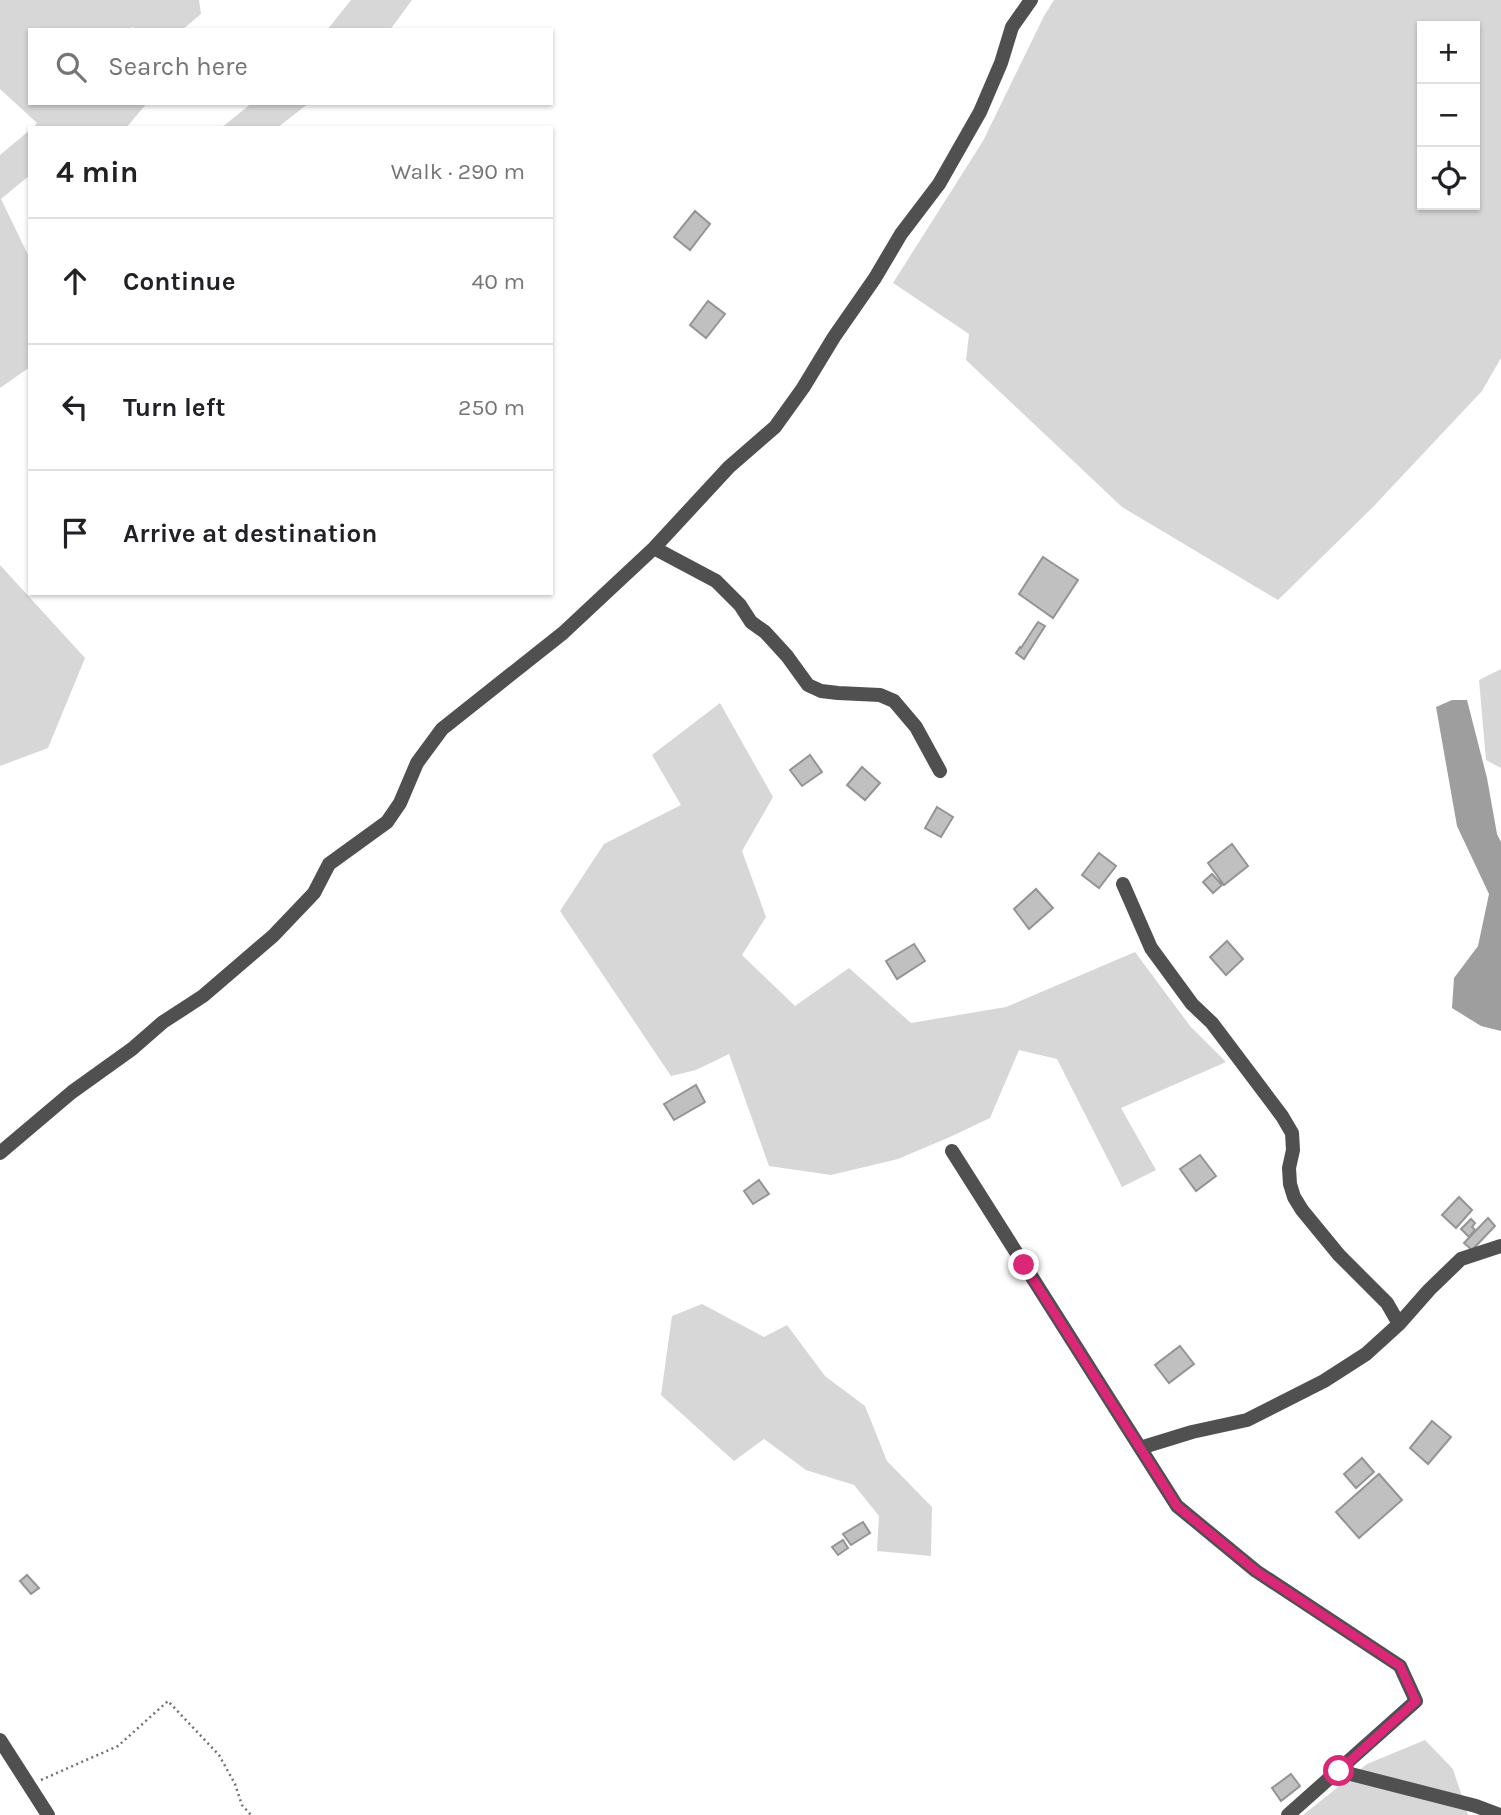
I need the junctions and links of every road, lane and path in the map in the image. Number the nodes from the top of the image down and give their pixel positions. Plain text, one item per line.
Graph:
1 (1031, 0) edge
2 (654, 548) junction
3 (940, 771) dead end
4 (1123, 884) dead end
5 (952, 1151) dead end
6 (0, 1153) edge
7 (1501, 1246) edge
8 (1399, 1324) junction
9 (1140, 1448) junction
10 (0, 1740) edge
11 (1339, 1771) junction
12 (29, 1785) junction
13 (48, 1815) edge
14 (251, 1815) edge
15 (1288, 1815) edge
16 (1500, 1815) edge

1 - 2 street
2 - 3 street
2 - 6 street
4 - 8 street
5 - 9 street
7 - 8 street
8 - 9 street
9 - 11 street
10 - 12 street
11 - 15 street
11 - 16 street
12 - 13 street
12 - 14 path

